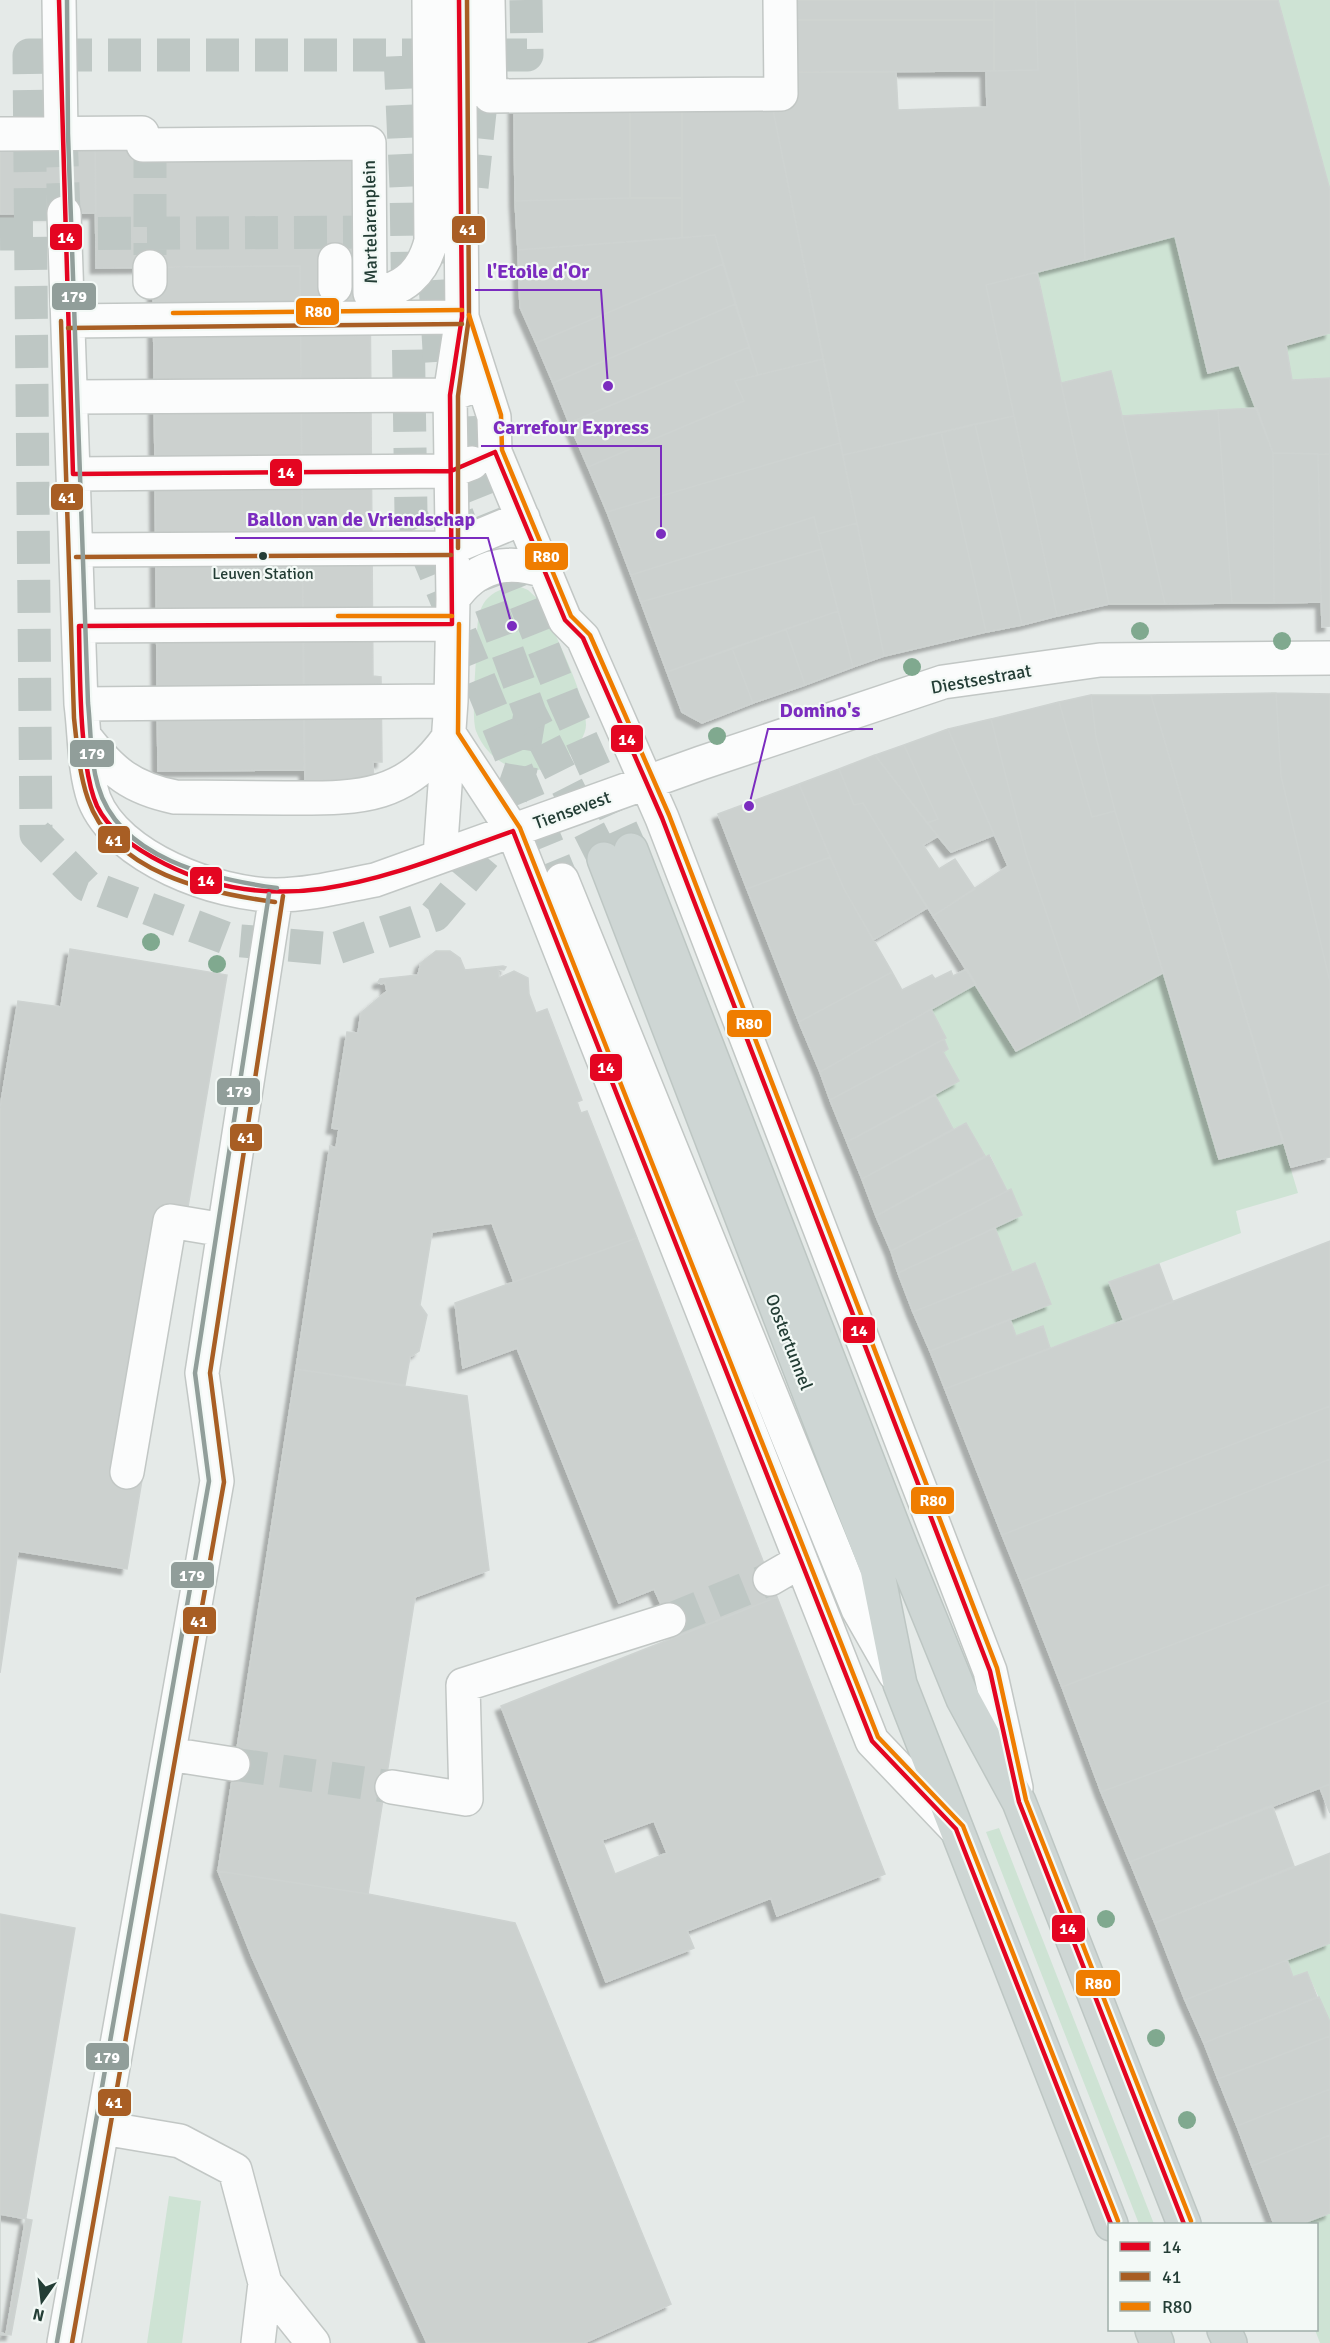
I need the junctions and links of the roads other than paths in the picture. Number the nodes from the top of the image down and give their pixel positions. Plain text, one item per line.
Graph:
1 (59, 0) edge
2 (429, 0) edge
3 (459, 0) edge
4 (488, 0) edge
5 (780, 0) edge
6 (0, 134) edge
7 (61, 134) junction
8 (64, 213) tunnel mouth
9 (462, 317) junction
10 (68, 321) junction
11 (482, 384) junction
12 (450, 394) junction
13 (71, 397) junction
14 (495, 452) junction
15 (451, 471) junction
16 (73, 474) junction
17 (523, 518) junction
18 (452, 548) junction
19 (76, 550) junction
20 (544, 571) junction
21 (452, 611) junction
22 (78, 626) junction
23 (1330, 658) edge
24 (451, 701) junction
25 (81, 704) junction
26 (450, 735) junction
27 (85, 737) junction
28 (646, 782) junction
29 (513, 831) junction
30 (440, 856) junction
31 (562, 880) tunnel mouth
32 (276, 895) junction
33 (224, 1230) junction
34 (126, 1472) dead end
35 (801, 1561) junction
36 (770, 1580) tunnel mouth
37 (669, 1620) tunnel mouth
38 (900, 1684) junction
39 (169, 1754) junction
40 (233, 1764) tunnel mouth
41 (392, 1787) tunnel mouth
42 (1019, 1802) junction
43 (956, 1829) junction
44 (103, 2128) junction
45 (1111, 2223) edge
46 (1184, 2223) edge
47 (265, 2283) junction
48 (64, 2343) edge
49 (258, 2343) edge
50 (314, 2343) edge

1 - 7 street
2 - 7 street, Martelarenplein
3 - 9 street
4 - 5 street
6 - 7 street, Martelarenplein
8 - 10 street
9 - 10 street
9 - 11 street
9 - 12 street
10 - 13 street
11 - 12 street
11 - 14 street
12 - 13 street
12 - 15 street
13 - 16 street
14 - 15 street
14 - 17 street
15 - 16 street
15 - 18 street
16 - 19 street
17 - 18 street
17 - 20 street
18 - 19 street
18 - 21 street
19 - 22 street
20 - 21 street
20 - 28 street
21 - 22 street
21 - 24 street
22 - 25 street
23 - 28 street, Diestsestraat
24 - 25 street
24 - 26 street
25 - 27 street
26 - 27 street
26 - 29 street, Tiensevest
26 - 30 street
27 - 32 street
28 - 29 street, Tiensevest
28 - 42 street
29 - 30 street
29 - 35 street
30 - 32 street
31 - 38 street
32 - 33 street
33 - 34 street
33 - 39 street
35 - 36 street
35 - 43 street
37 - 41 street
38 - 42 main road, Oostertunnel
38 - 43 main road, Oostertunnel
39 - 40 street
39 - 44 street
42 - 46 main road, Oostertunnel
43 - 45 main road, Oostertunnel
44 - 47 street
44 - 48 street
47 - 49 street
47 - 50 street

